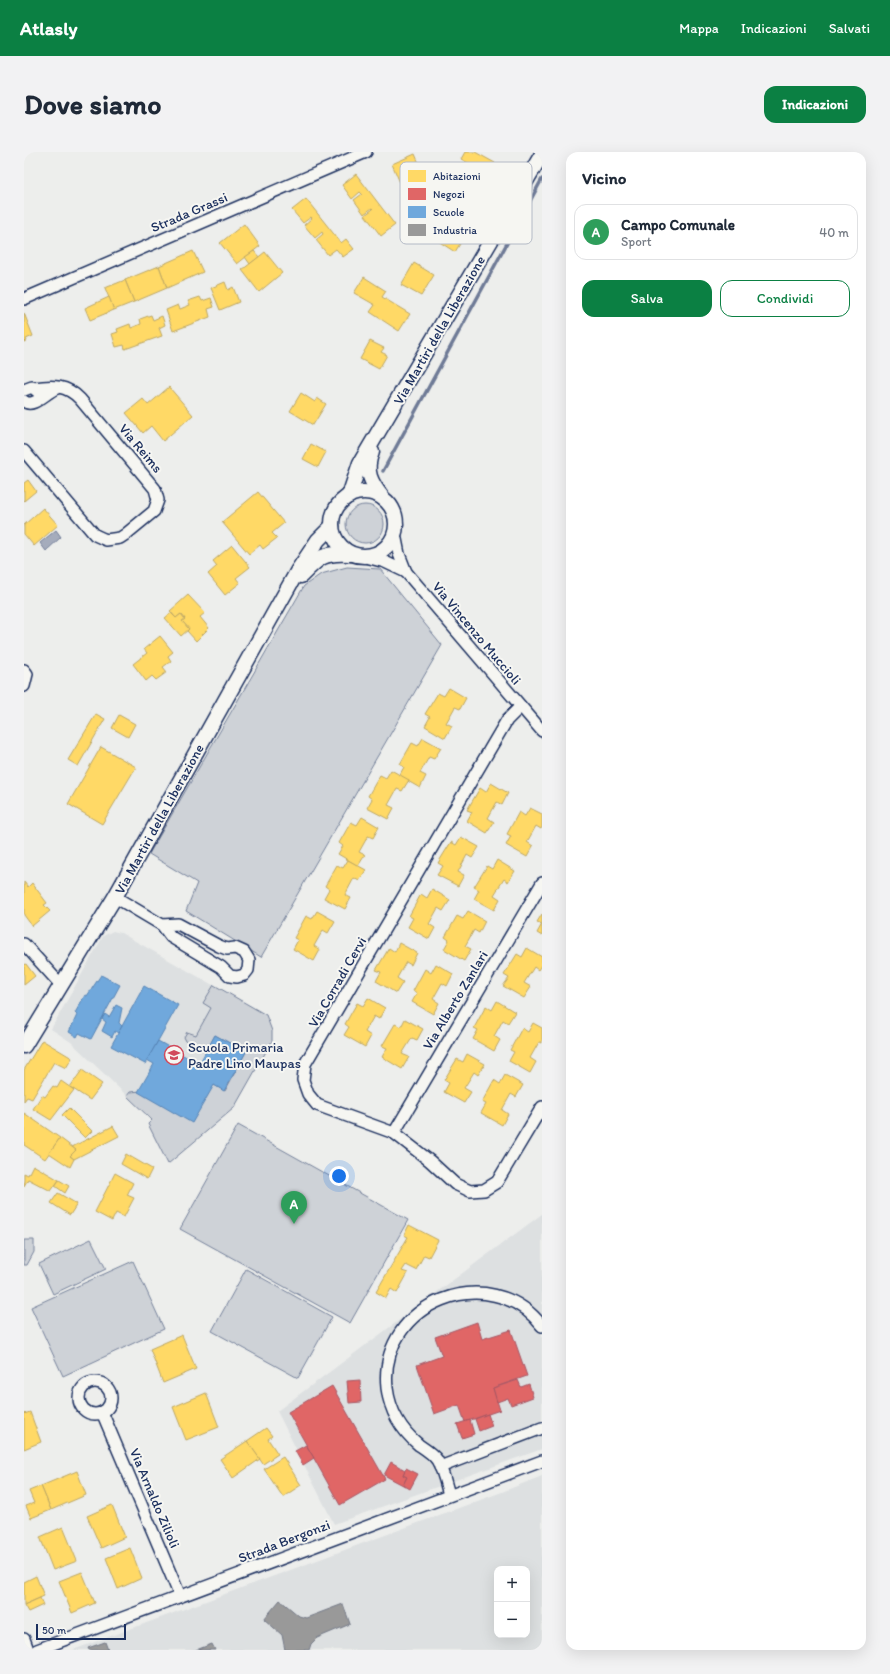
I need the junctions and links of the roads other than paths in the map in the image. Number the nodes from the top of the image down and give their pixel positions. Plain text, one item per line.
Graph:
1 (366, 152) edge
2 (542, 154) edge
3 (532, 171) edge
4 (489, 244) edge
5 (24, 298) edge
6 (61, 386) junction
7 (28, 387) edge
8 (30, 404) edge
9 (384, 422) junction
10 (24, 451) edge
11 (349, 496) junction
12 (383, 498) junction
13 (332, 526) junction
14 (395, 534) junction
15 (350, 554) junction
16 (366, 557) junction
17 (406, 572) junction
18 (288, 589) junction
19 (24, 670) edge
20 (24, 686) edge
21 (520, 707) junction
22 (542, 731) edge
23 (542, 883) edge
24 (115, 897) junction
25 (162, 925) junction
26 (24, 944) edge
27 (61, 985) junction
28 (24, 1046) edge
29 (542, 1108) edge
30 (394, 1133) junction
31 (542, 1326) edge
32 (102, 1412) dead end
33 (542, 1428) edge
34 (542, 1462) edge
35 (440, 1467) junction
36 (449, 1495) junction
37 (180, 1596) junction
38 (24, 1639) edge
39 (28, 1650) edge
40 (37, 1650) edge

1 - 5 street, Strada Grassi
2 - 3 street, Via Martiri della Liberazione
4 - 9 street, Via Martiri della Liberazione
6 - 7 street
6 - 8 street
6 - 10 street, Via Reims
7 - 8 street
9 - 11 street, Via Martiri della Liberazione
9 - 12 street, Via Martiri della Liberazione
11 - 12 street
11 - 13 street, Via Martiri della Liberazione
12 - 14 street, Via Martiri della Liberazione
13 - 15 street
13 - 18 street, Via Martiri della Liberazione
14 - 16 street
14 - 17 street
15 - 16 street, Via Martiri della Liberazione
15 - 18 street, Via Martiri della Liberazione
16 - 17 street
17 - 21 street, Via Vincenzo Muccioli
18 - 24 street, Via Martiri della Liberazione
19 - 20 street
21 - 22 street, Via Vincenzo Muccioli
21 - 30 street, Via Corradi Cervi
23 - 30 street, Via Alberto Zanlari
24 - 25 street
24 - 27 street, Via Martiri della Liberazione
25 - 25 street
26 - 27 street
27 - 28 street, Via Martiri della Liberazione
29 - 30 street, Via Corradi Cervi
31 - 35 street
32 - 37 street, Via Arnaldo Zilioli
33 - 35 street
34 - 36 street, Strada Bergonzi
35 - 36 street
36 - 37 street, Strada Bergonzi
37 - 40 street, Strada Bergonzi
38 - 39 street

